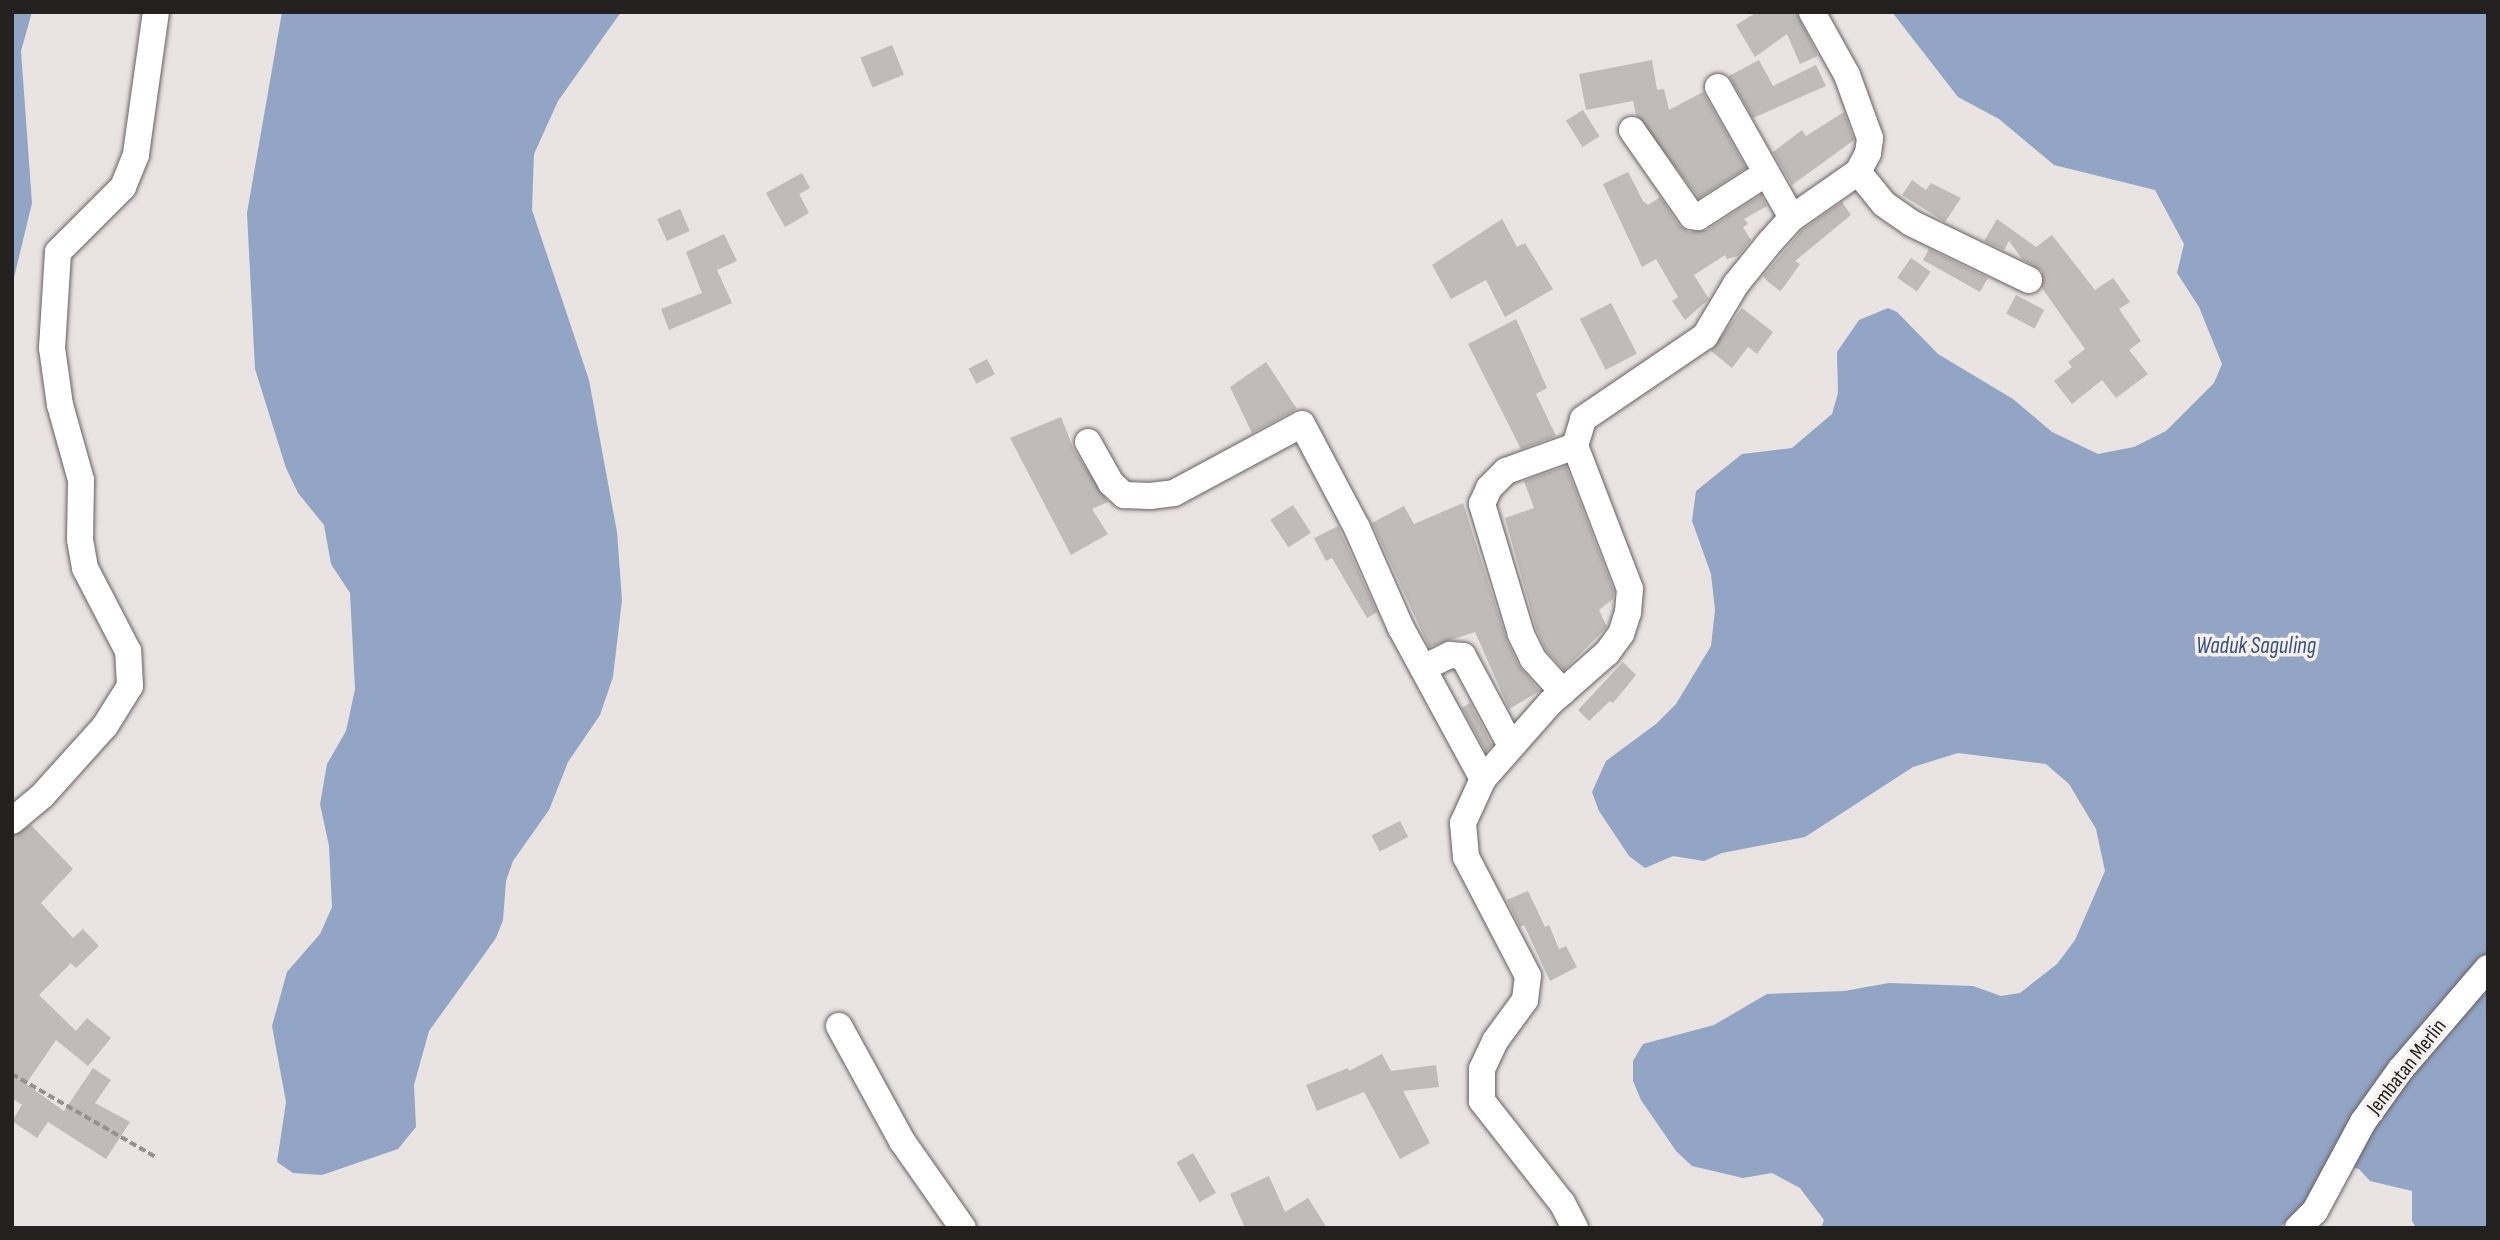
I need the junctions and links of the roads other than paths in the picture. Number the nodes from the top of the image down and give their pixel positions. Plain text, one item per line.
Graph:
1 (156, 12) edge
2 (1812, 12) edge
3 (1718, 87) dead end
4 (1632, 130) dead end
5 (1858, 172) junction
6 (1765, 174) junction
7 (1792, 218) junction
8 (2029, 280) dead end
9 (1088, 442) dead end
10 (1575, 446) junction
11 (1423, 668) junction
12 (1563, 692) junction
13 (1510, 746) junction
14 (1483, 779) junction
15 (12, 821) edge
16 (2488, 968) edge
17 (839, 1026) dead end
18 (963, 1228) edge
19 (1575, 1228) edge
20 (2298, 1228) edge

1 - 15 street
2 - 5 street
3 - 6 street
4 - 6 street
5 - 7 street
5 - 8 street
6 - 7 street
7 - 10 street
9 - 11 street
10 - 12 street
10 - 12 street
11 - 13 street
11 - 14 street
12 - 13 street
13 - 14 street
14 - 19 street
16 - 20 street, Jembatan Merlin
17 - 18 street

